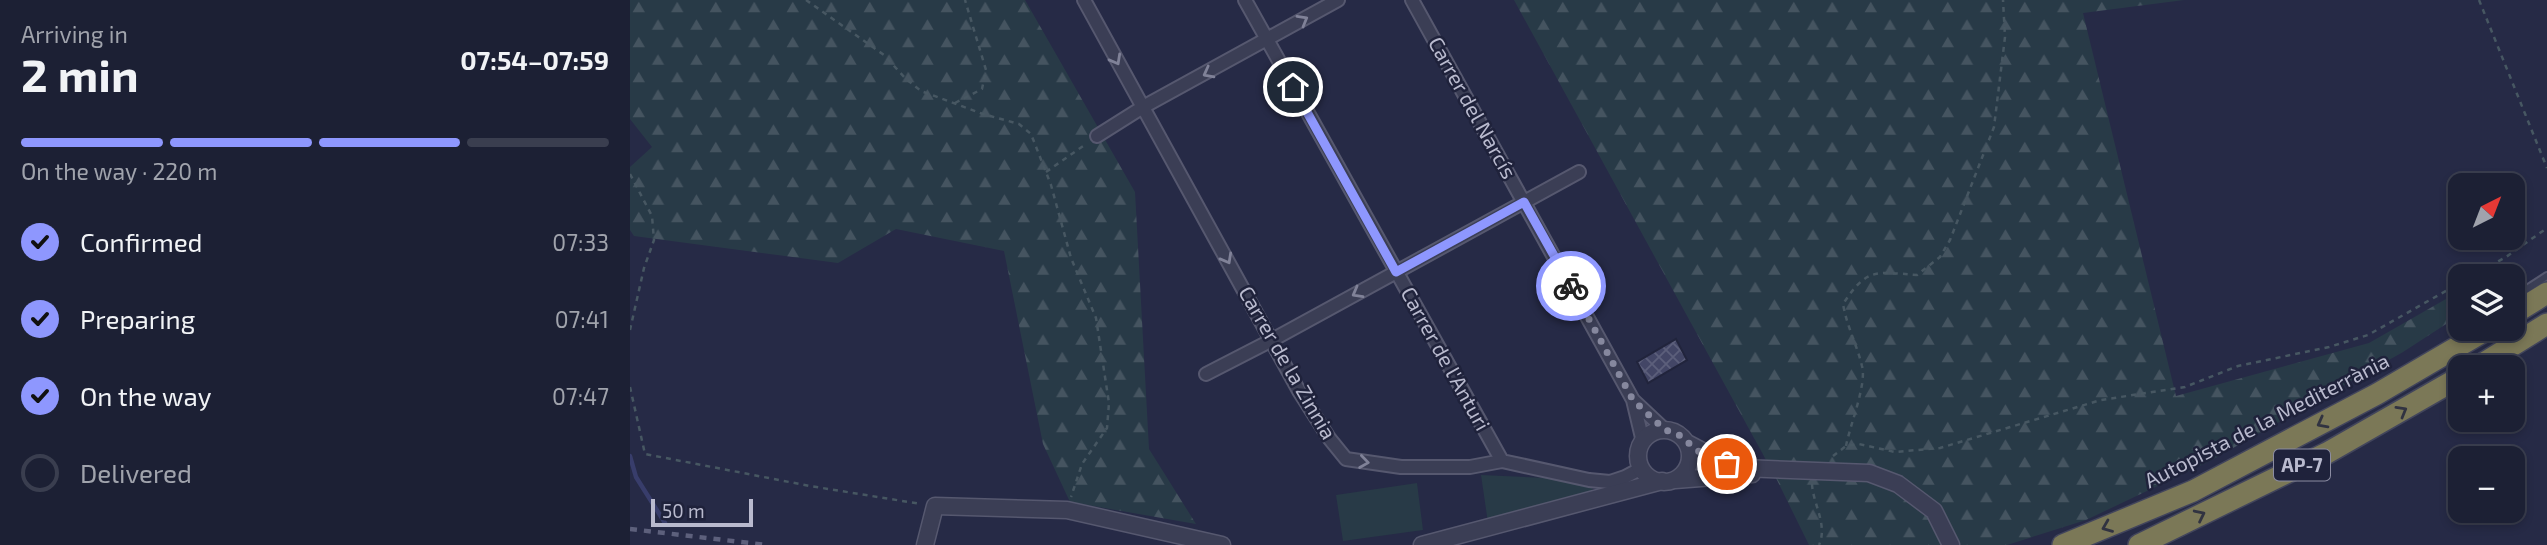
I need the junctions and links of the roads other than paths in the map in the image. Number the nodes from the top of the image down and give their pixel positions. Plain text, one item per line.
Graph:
1 (1084, 0) edge
2 (1245, 0) edge
3 (1338, 0) edge
4 (1412, 0) edge
5 (1268, 40) junction
6 (1143, 107) junction
7 (1095, 138) road end
8 (1579, 172) dead end
9 (1524, 202) junction
10 (1396, 272) junction
11 (2547, 276) edge
12 (2525, 290) edge
13 (2547, 293) edge
14 (2525, 307) edge
15 (2547, 324) edge
16 (1272, 340) junction
17 (2468, 341) edge
18 (2444, 345) dead end
19 (2497, 355) edge
20 (1206, 374) dead end
21 (2448, 384) edge
22 (2377, 394) junction
23 (1633, 400) junction
24 (1665, 430) junction
25 (1643, 442) junction
26 (1687, 443) junction
27 (1502, 461) junction
28 (1642, 467) junction
29 (1789, 469) junction
30 (1668, 480) junction
31 (925, 545) edge
32 (1222, 545) edge
33 (1422, 545) edge
34 (1951, 545) edge
35 (2063, 545) edge
36 (2139, 545) edge

1 -> 6 street, Carrer de la Zinnia
2 - 5 street, Carrer de l'Anturi
5 -> 3 street
4 - 9 street, Carrer del Narcís
5 -> 6 street
5 - 10 street, Carrer de l'Anturi
6 - 7 street
6 -> 16 street, Carrer de la Zinnia
8 - 9 street
9 - 10 street
9 - 23 street, Carrer del Narcís
10 -> 16 street
10 - 27 street, Carrer de l'Anturi
11 - 12 lane
13 - 14 highway
15 - 19 highway
16 - 20 street
16 -> 27 street, Carrer de la Zinnia
17 - 22 highway, Autopista de la Mediterrània / AP-7
18 - 22 lane
36 -> 21 highway, AP-7
22 -> 35 highway, Autopista de la Mediterrània / AP-7
23 - 24 street, Carrer del Narcís
23 - 25 street, Carrer del Narcís
24 - 25 street
24 - 26 street
25 - 28 street
26 - 29 street
26 - 30 street
27 - 28 street, Carrer de la Zinnia
28 - 30 street
29 - 30 street
29 - 34 street
30 - 33 street
31 - 32 street

